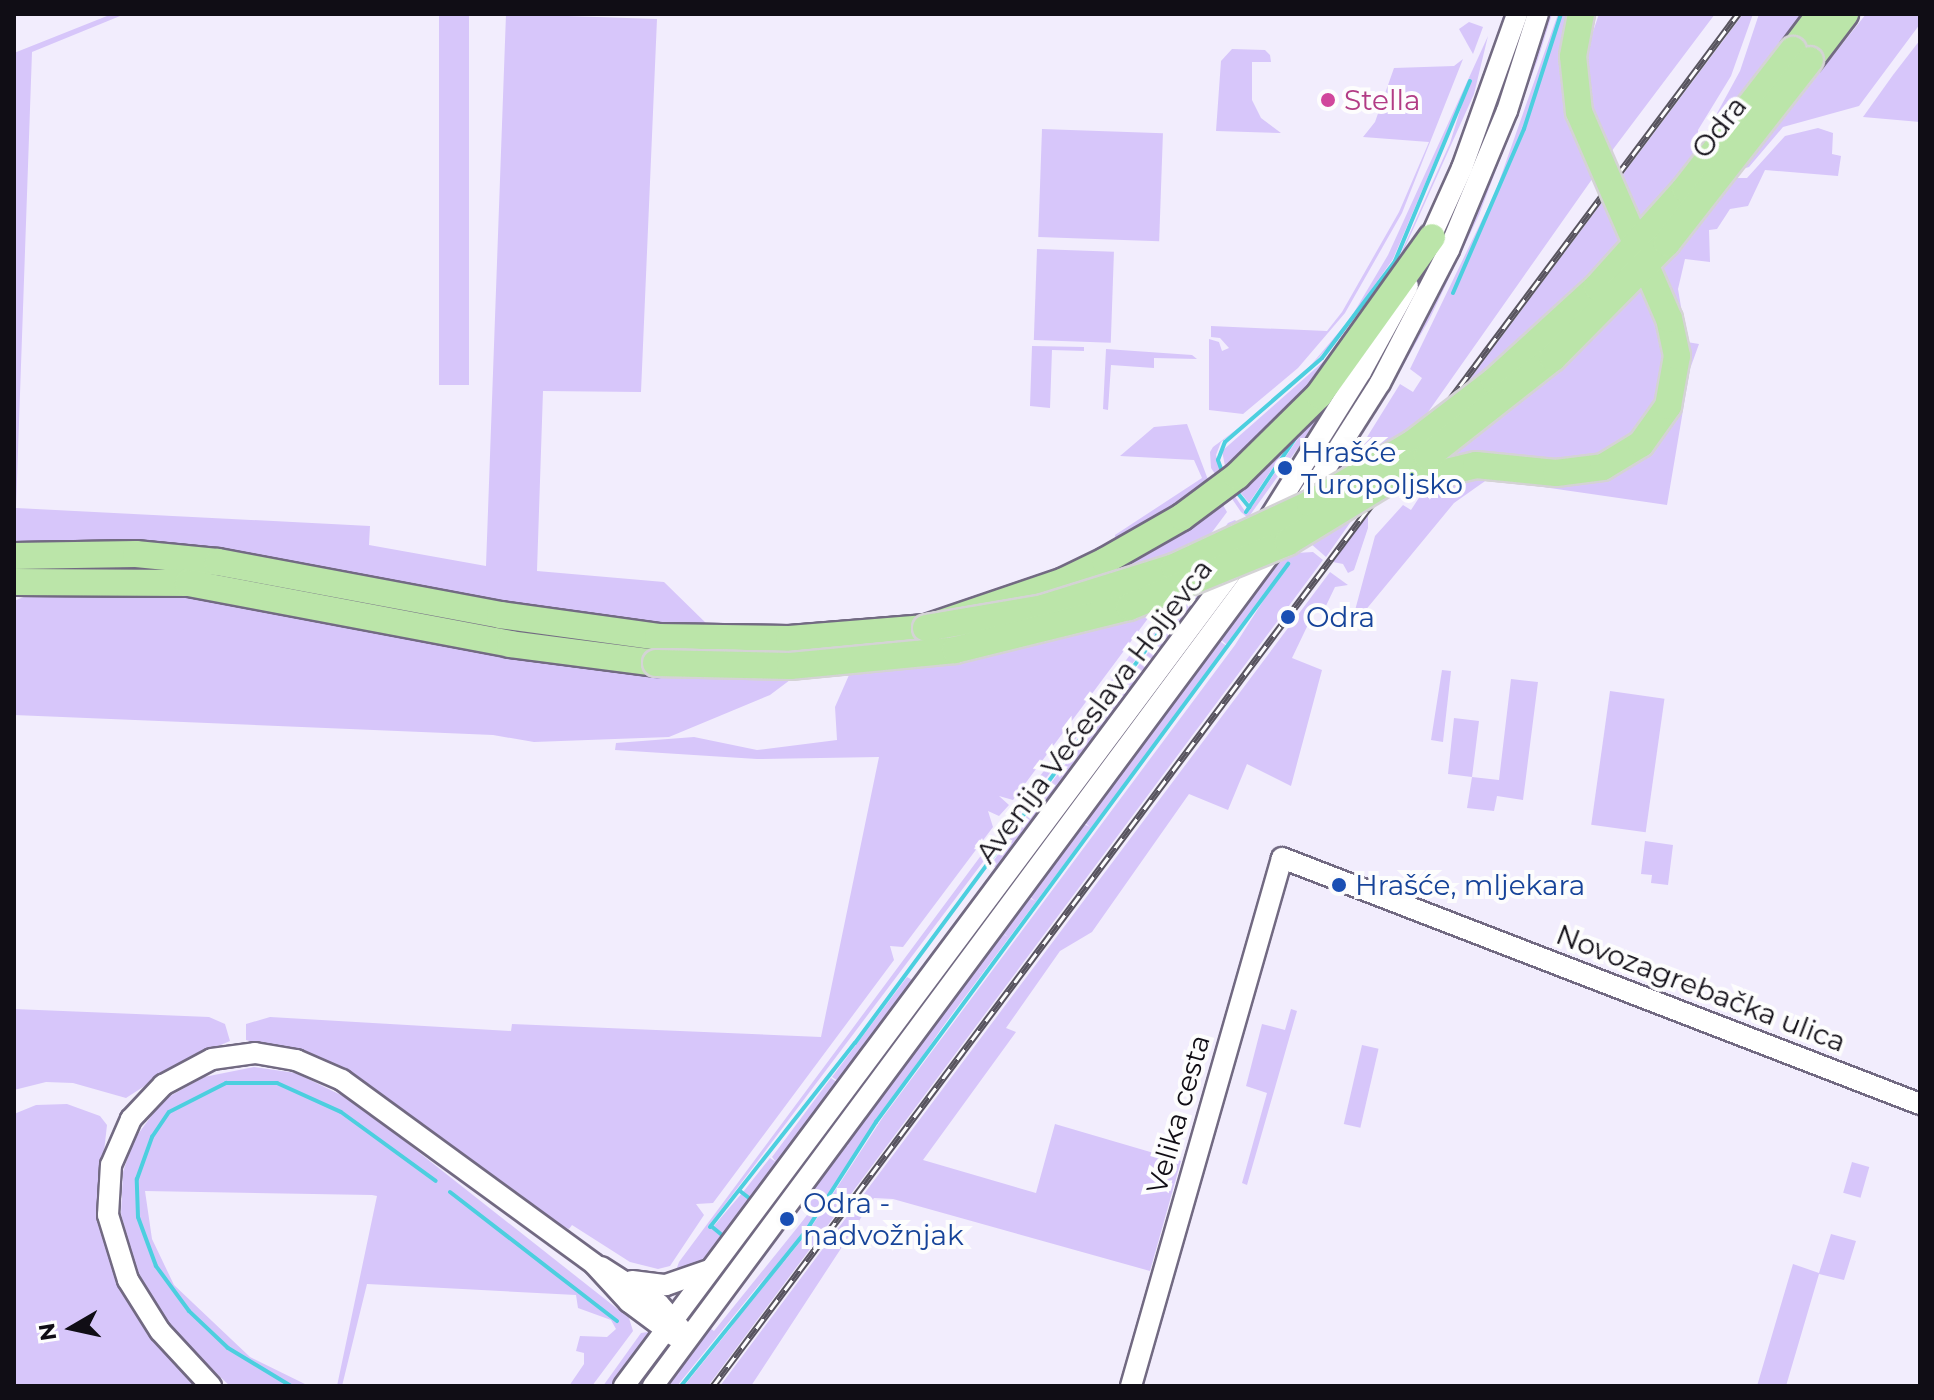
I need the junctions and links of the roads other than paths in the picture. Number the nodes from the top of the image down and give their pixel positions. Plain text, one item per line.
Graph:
1 (1517, 14) edge
2 (1538, 14) edge
3 (1581, 14) edge
4 (1820, 14) edge
5 (1845, 14) edge
6 (1802, 55) junction
7 (1432, 237) junction
8 (1365, 499) junction
9 (14, 556) edge
10 (14, 582) edge
11 (926, 628) junction
12 (1282, 858) joint
13 (1920, 1104) edge
14 (594, 1264) junction
15 (712, 1268) junction
16 (626, 1279) junction
17 (670, 1325) junction
18 (686, 1341) junction
19 (211, 1386) edge
20 (624, 1386) edge
21 (653, 1386) edge
22 (1131, 1386) edge

1 - 7 main road, Avenija Većeslava Holjevca
2 - 18 main road, Avenija Većeslava Holjevca
3 - 8 highway, bridge
4 - 6 highway
5 - 6 highway
6 - 8 highway, Odra, bridge
6 - 11 highway, Odra, bridge
7 - 11 highway, bridge
7 - 15 main road, Avenija Većeslava Holjevca
8 - 10 highway, Odra, bridge
9 - 11 highway, Odra
12 - 13 main road, Novozagrebačka ulica
12 - 22 main road, Velika cesta
14 - 16 main road
14 - 17 main road
14 - 19 main road
15 - 16 main road
15 - 17 main road, Avenija Većeslava Holjevca
16 - 17 main road
17 - 18 main road
17 - 20 main road, Avenija Većeslava Holjevca
18 - 21 main road, Avenija Većeslava Holjevca

